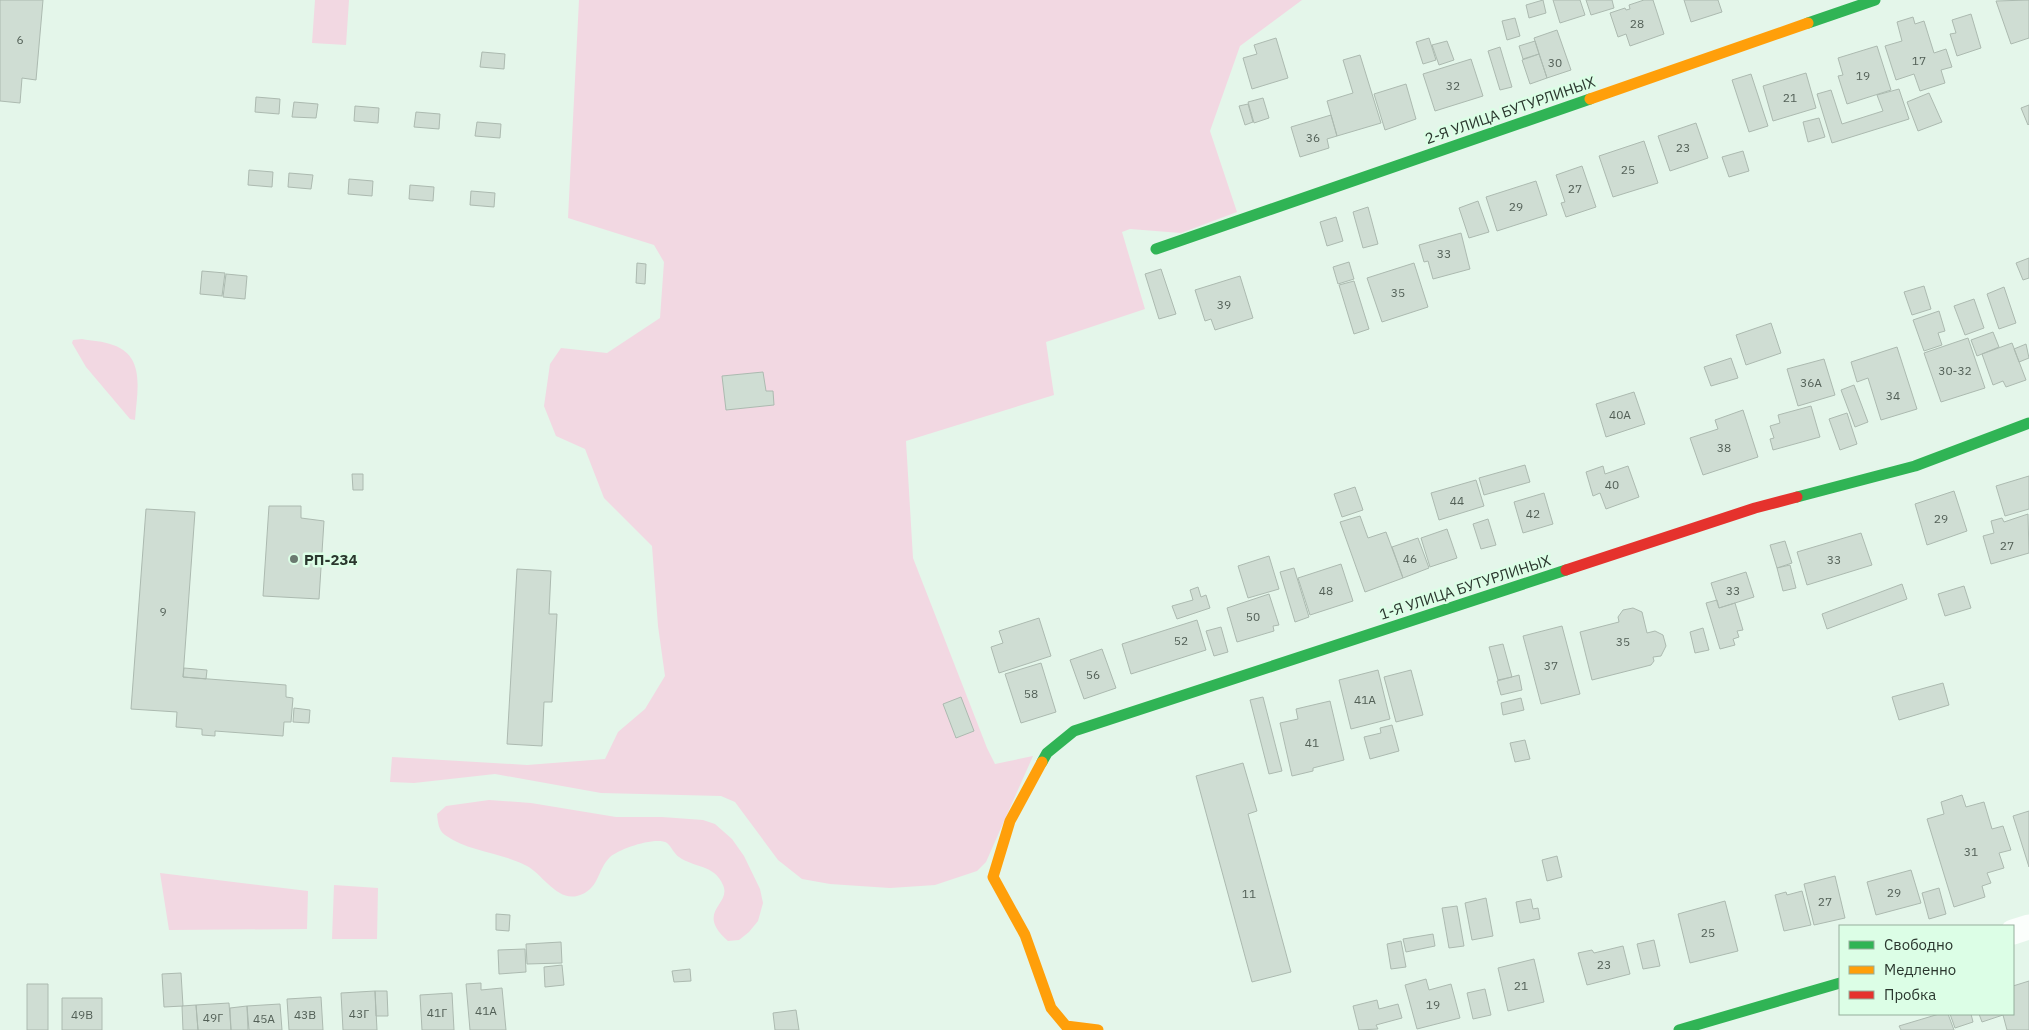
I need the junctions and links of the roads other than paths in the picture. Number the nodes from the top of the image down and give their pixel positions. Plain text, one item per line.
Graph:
1 (1875, 0) edge
2 (1156, 249) dead end
3 (2029, 423) edge
4 (2029, 927) edge
5 (2014, 932) edge
6 (1839, 982) edge
7 (1098, 1030) edge
8 (1679, 1030) edge

1 - 2 street, 2-Я УЛИЦА БУТУРЛИНЫХ
3 - 7 street, 1-Я УЛИЦА БУТУРЛИНЫХ
4 - 5 street
6 - 8 street

